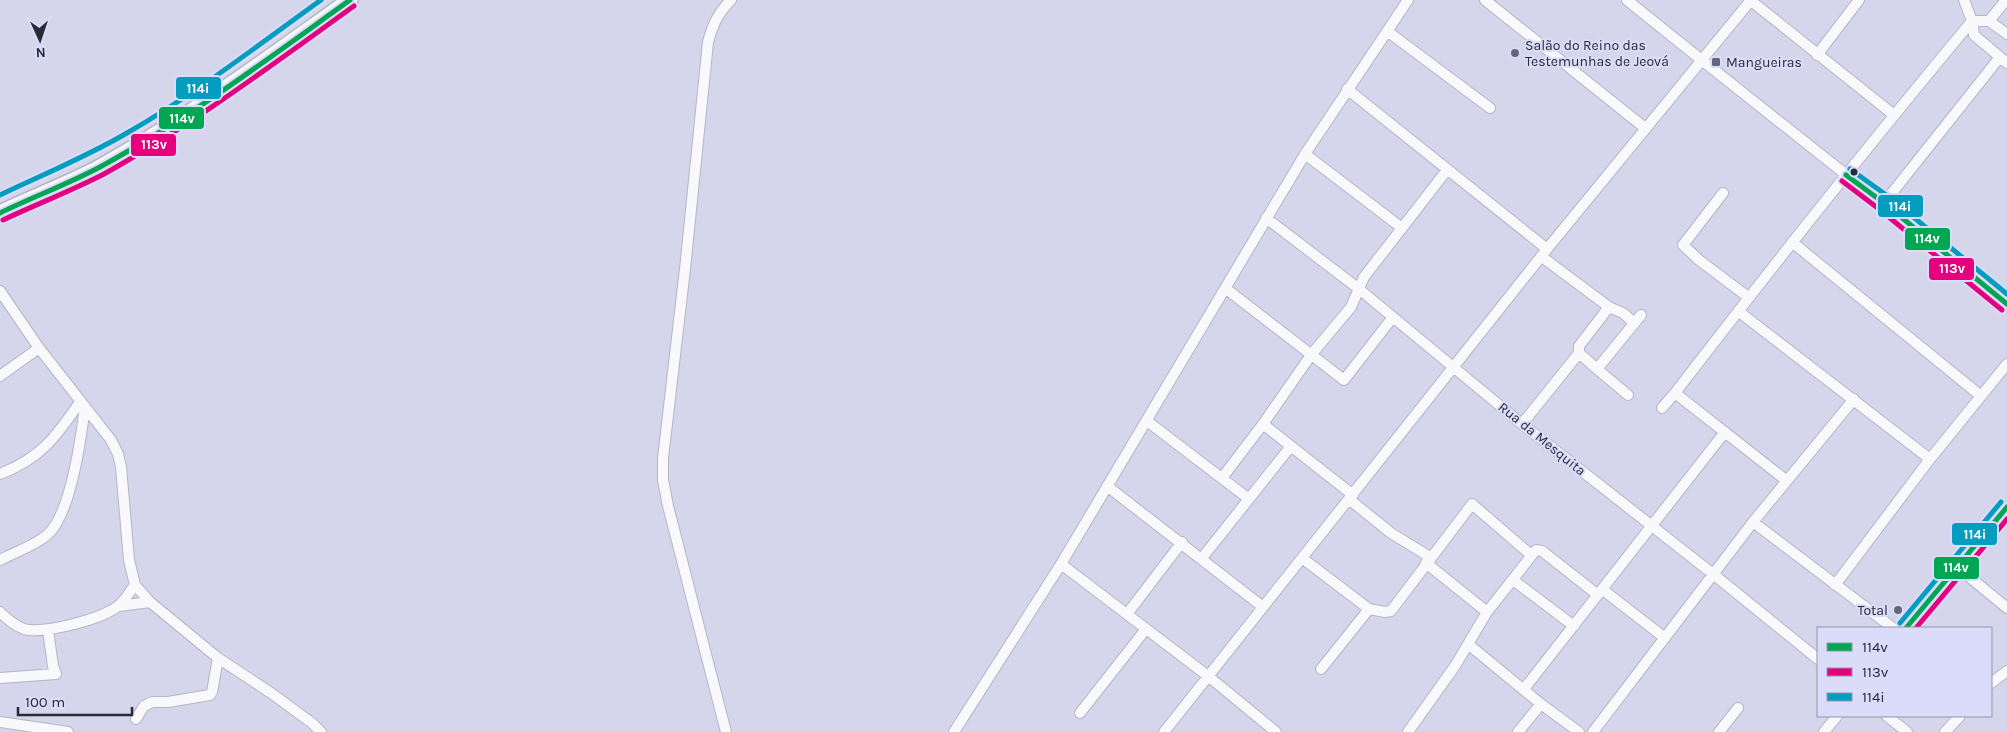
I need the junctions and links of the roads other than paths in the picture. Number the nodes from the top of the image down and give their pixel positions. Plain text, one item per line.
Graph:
1 (334, 0) edge
2 (350, 0) edge
3 (731, 0) edge
4 (1408, 0) edge
5 (1485, 0) edge
6 (1627, 0) edge
7 (1750, 0) edge
8 (1859, 0) edge
9 (1964, 0) edge
10 (2006, 0) edge
11 (1972, 21) junction
12 (1989, 21) junction
13 (1387, 31) junction
14 (2007, 34) edge
15 (1817, 55) junction
16 (1700, 59) junction
17 (2003, 60) edge
18 (1347, 89) junction
19 (1490, 108) dead end
20 (1894, 115) junction
21 (1645, 128) junction
22 (1305, 154) junction
23 (1447, 170) junction
24 (1846, 175) junction
25 (1723, 193) dead end
26 (0, 203) edge
27 (1884, 203) junction
28 (0, 213) edge
29 (1266, 218) junction
30 (1402, 228) junction
31 (1792, 242) junction
32 (1544, 253) junction
33 (1225, 288) junction
34 (1358, 289) junction
35 (0, 291) edge
36 (1748, 297) junction
37 (2007, 304) edge
38 (1609, 307) junction
39 (1738, 311) junction
40 (1393, 317) junction
41 (39, 348) junction
42 (1579, 353) junction
43 (1311, 355) junction
44 (2007, 364) edge
45 (1454, 368) junction
46 (1597, 369) junction
47 (0, 376) edge
48 (1676, 393) junction
49 (1628, 394) dead end
50 (1980, 396) junction
51 (1854, 400) junction
52 (83, 405) junction
53 (1662, 408) dead end
54 (1147, 421) junction
55 (1263, 424) junction
56 (1522, 424) junction
57 (1725, 432) junction
58 (1291, 446) junction
59 (1930, 459) junction
60 (0, 474) edge
61 (1222, 478) junction
62 (1788, 481) junction
63 (1107, 486) junction
64 (1352, 498) junction
65 (1249, 499) junction
66 (2007, 506) edge
67 (1753, 522) junction
68 (1651, 527) junction
69 (1182, 542) junction
70 (1531, 555) junction
71 (1202, 558) junction
72 (1302, 558) junction
73 (0, 560) edge
74 (1428, 560) junction
75 (1062, 564) junction
76 (1956, 566) junction
77 (1713, 574) junction
78 (1513, 580) junction
79 (135, 584) junction
80 (1835, 585) junction
81 (1601, 592) junction
82 (150, 602) junction
83 (119, 606) junction
84 (1264, 607) junction
85 (1369, 608) junction
86 (2007, 608) edge
87 (0, 612) edge
88 (1487, 612) junction
89 (1127, 614) junction
90 (1574, 626) junction
91 (1892, 627) edge
92 (1907, 627) edge
93 (1146, 629) junction
94 (48, 630) junction
95 (1665, 638) junction
96 (1468, 644) junction
97 (218, 658) junction
98 (1817, 658) edge
99 (1321, 669) dead end
100 (2007, 670) edge
101 (1208, 676) junction
102 (0, 678) edge
103 (1992, 682) edge
104 (1524, 689) junction
105 (1541, 704) junction
106 (1738, 708) dead end
107 (1080, 713) dead end
108 (1836, 717) edge
109 (1888, 717) edge
110 (1959, 717) edge
111 (136, 718) dead end
112 (0, 722) edge
113 (46, 730) edge
114 (68, 732) edge
115 (321, 732) edge
116 (726, 732) edge
117 (954, 732) edge
118 (1164, 732) edge
119 (1276, 732) edge
120 (1408, 732) edge
121 (1518, 732) edge
122 (1579, 732) edge
123 (1593, 732) edge
124 (1719, 732) edge
125 (1824, 732) edge
126 (1907, 732) edge
127 (1945, 732) edge

1 - 26 highway
2 - 28 highway
3 - 116 street
4 - 13 street
5 - 21 street
6 - 16 street
7 - 15 street
7 - 16 street
8 - 15 street
9 - 11 street
10 - 12 street
11 - 12 street
11 - 17 street
11 - 20 street
12 - 14 street
13 - 18 street
13 - 19 street
15 - 20 street
16 - 21 street
16 - 24 street
17 - 27 street
18 - 22 street
18 - 23 street
20 - 24 street
21 - 32 street
22 - 29 street
22 - 30 street
23 - 30 street
23 - 32 street
24 - 27 street
24 - 31 street
25 - 36 street
27 - 37 street
29 - 33 street
29 - 34 street, Rua da Mesquita
30 - 34 street
31 - 36 street
31 - 50 street
32 - 38 street
32 - 45 street
33 - 43 street
33 - 54 street
34 - 40 street, Rua da Mesquita
34 - 43 street
35 - 41 street
36 - 39 street
38 - 42 street
38 - 46 street
39 - 48 street
39 - 51 street
40 - 43 street
40 - 45 street, Rua da Mesquita
41 - 47 street
41 - 52 street
42 - 46 street
42 - 56 street
43 - 55 street
44 - 50 street
45 - 56 street, Rua da Mesquita
45 - 64 street
46 - 49 street
48 - 53 street
48 - 57 street
50 - 59 street
51 - 59 street
51 - 62 street
52 - 60 street
52 - 73 street
52 - 79 street
54 - 61 street
54 - 63 street
55 - 58 street
55 - 61 street
56 - 68 street, Rua da Mesquita
57 - 62 street
57 - 68 street
58 - 64 street
58 - 65 street
59 - 80 street
61 - 65 street
62 - 67 street
63 - 69 street
63 - 75 street
64 - 72 street
64 - 74 street
65 - 71 street
66 - 76 street
67 - 77 street
67 - 80 street
68 - 77 street, Rua da Mesquita
68 - 81 street
69 - 71 street
69 - 89 street
70 - 74 street
70 - 78 street
70 - 81 street
71 - 84 street
72 - 84 street
72 - 85 street
74 - 85 street
74 - 88 street
75 - 89 street
75 - 117 street
76 - 86 street
76 - 92 street
77 - 95 street
77 - 98 street, Rua da Mesquita
78 - 88 street
78 - 90 street
79 - 82 street
79 - 83 street
80 - 91 street
81 - 90 street
81 - 95 street
82 - 83 street
82 - 97 street
83 - 94 street
84 - 101 street
85 - 99 street
87 - 94 street
88 - 96 street
89 - 93 street
90 - 104 street
93 - 101 street
93 - 107 street
94 - 102 street
95 - 123 street
96 - 104 street
96 - 120 street
97 - 111 street
97 - 115 street
100 - 103 street
101 - 118 street
101 - 119 street
104 - 105 street
105 - 121 street
105 - 122 street
106 - 124 street
108 - 125 street
109 - 126 street
110 - 127 street
112 - 113 street
113 - 114 street

